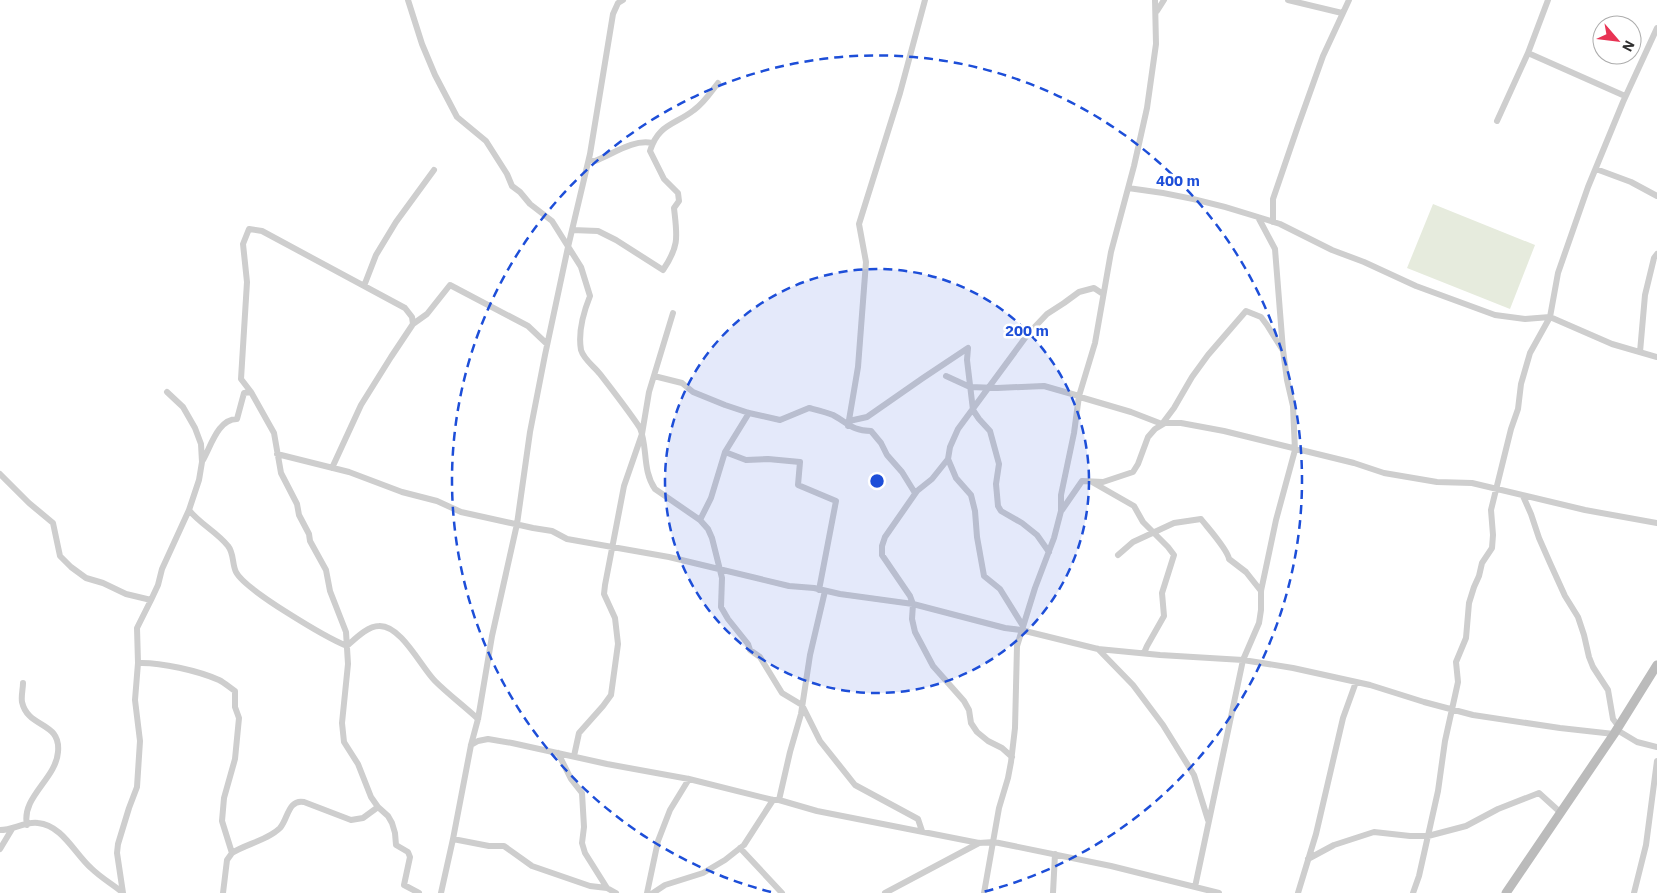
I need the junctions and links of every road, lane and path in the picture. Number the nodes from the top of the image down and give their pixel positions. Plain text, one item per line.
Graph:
1 (408, 0) edge
2 (623, 0) edge
3 (925, 0) edge
4 (1155, 0) edge
5 (1164, 0) edge
6 (1288, 0) edge
7 (1349, 0) edge
8 (1548, 0) edge
9 (1156, 12) junction
10 (1342, 13) junction
11 (1657, 28) edge
12 (1528, 53) junction
13 (718, 84) dead end
14 (1625, 96) junction
15 (1497, 121) dead end
16 (652, 143) junction
17 (589, 159) junction
18 (1596, 169) junction
19 (434, 170) dead end
20 (1128, 188) junction
21 (1657, 196) edge
22 (1258, 217) junction
23 (1273, 222) junction
24 (572, 230) junction
25 (568, 247) junction
26 (1657, 254) edge
27 (364, 286) junction
28 (1103, 294) junction
29 (673, 313) dead end
30 (1550, 317) junction
31 (413, 324) junction
32 (548, 344) junction
33 (1283, 350) junction
34 (1640, 352) junction
35 (1657, 357) edge
36 (654, 376) junction
37 (946, 376) dead end
38 (970, 387) junction
39 (990, 388) junction
40 (167, 392) dead end
41 (251, 392) junction
42 (1080, 397) junction
43 (973, 410) junction
44 (749, 413) junction
45 (848, 424) junction
46 (1162, 424) junction
47 (642, 434) junction
48 (1295, 450) junction
49 (725, 452) junction
50 (277, 454) junction
51 (948, 459) junction
52 (202, 462) junction
53 (332, 468) junction
54 (0, 474) edge
55 (1088, 480) junction
56 (1497, 489) junction
57 (915, 493) junction
58 (1523, 496) junction
59 (189, 510) junction
60 (1061, 511) junction
61 (700, 520) junction
62 (1657, 523) edge
63 (517, 524) junction
64 (1154, 532) junction
65 (612, 546) junction
66 (1049, 552) junction
67 (1118, 554) dead end
68 (718, 568) junction
69 (822, 590) junction
70 (1262, 591) junction
71 (152, 600) junction
72 (913, 604) junction
73 (1022, 628) junction
74 (347, 646) junction
75 (1098, 649) junction
76 (1144, 653) junction
77 (1243, 660) junction
78 (138, 663) junction
79 (1657, 665) edge
80 (1356, 682) junction
81 (23, 683) dead end
82 (802, 705) junction
83 (1452, 710) junction
84 (478, 719) junction
85 (1617, 730) junction
86 (471, 745) junction
87 (1657, 748) edge
88 (558, 753) junction
89 (574, 756) junction
90 (1012, 757) junction
91 (1657, 761) edge
92 (689, 779) junction
93 (776, 800) junction
94 (378, 807) junction
95 (1561, 813) junction
96 (1209, 822) junction
97 (27, 825) junction
98 (12, 829) junction
99 (0, 830) edge
100 (922, 831) junction
101 (1428, 836) junction
102 (453, 839) junction
103 (994, 842) junction
104 (980, 843) junction
105 (740, 848) junction
106 (0, 849) edge
107 (232, 853) junction
108 (1054, 854) junction
109 (1308, 859) junction
110 (1195, 887) junction
111 (607, 888) junction
112 (122, 892) edge
113 (223, 893) edge
114 (419, 893) edge
115 (441, 893) edge
116 (616, 893) edge
117 (647, 893) edge
118 (653, 893) edge
119 (782, 893) edge
120 (885, 893) edge
121 (984, 893) edge
122 (1053, 893) edge
123 (1219, 893) edge
124 (1298, 893) edge
125 (1413, 893) edge
126 (1506, 893) edge
127 (1634, 893) edge

1 - 25 street
2 - 17 street
3 - 45 street
4 - 9 street
5 - 9 street
6 - 10 street
7 - 10 street
8 - 12 street
9 - 20 street
10 - 23 street
11 - 14 street
12 - 14 street
12 - 15 street
13 - 16 street
14 - 18 street
16 - 17 street
16 - 24 street
17 - 24 street
18 - 21 street
18 - 30 street
19 - 27 street
20 - 22 street
20 - 28 street
22 - 23 street
22 - 33 street
23 - 30 street
24 - 25 street
25 - 32 street
25 - 47 street
26 - 34 street
27 - 31 street
27 - 41 street
28 - 39 street
28 - 42 street
29 - 36 street
30 - 34 street
30 - 56 street
31 - 32 street
31 - 53 street
32 - 63 street
33 - 46 street
33 - 48 street
34 - 35 street
36 - 44 street
36 - 47 street
37 - 38 street
38 - 39 street
38 - 43 street
38 - 45 street
39 - 42 street
39 - 43 street
40 - 52 street
41 - 50 street
41 - 52 street
42 - 46 street
42 - 60 street
43 - 51 street
43 - 66 street
44 - 45 street
44 - 49 street
45 - 57 street
46 - 48 street
46 - 55 street
47 - 61 street
47 - 65 street
48 - 56 street
48 - 70 street
49 - 61 street
49 - 69 street
50 - 53 street
50 - 74 street
51 - 57 street
51 - 73 street
52 - 59 street
53 - 63 street
54 - 71 street
55 - 60 street
55 - 64 street
56 - 58 street
56 - 83 street
57 - 72 street
58 - 62 street
58 - 85 street
59 - 71 street
59 - 74 street
60 - 66 street
61 - 68 street
63 - 65 street
63 - 84 street
64 - 67 street
64 - 70 street
64 - 76 street
65 - 68 street
65 - 89 street
66 - 73 street
68 - 69 street
68 - 82 street
69 - 72 street
69 - 82 street
70 - 77 street
71 - 78 street
72 - 73 street
72 - 90 street
73 - 75 street
73 - 90 street
74 - 84 street
74 - 94 street
75 - 76 street
75 - 96 street
76 - 77 street
77 - 80 street
77 - 96 street
78 - 107 street
78 - 112 street
79 - 85 street
80 - 83 street
80 - 109 street
81 - 97 street
82 - 93 street
82 - 100 street
83 - 85 street
83 - 101 street
84 - 86 street
85 - 87 street
85 - 95 street
86 - 88 street
86 - 102 street
88 - 89 street
88 - 111 street
89 - 92 street
90 - 103 street
91 - 127 street
92 - 93 street
92 - 117 street
93 - 100 street
93 - 105 street
94 - 107 street
94 - 114 street
95 - 101 street
95 - 126 street
96 - 110 street
97 - 98 street
97 - 112 street
98 - 99 street
98 - 106 street
100 - 104 street
101 - 109 street
101 - 125 street
102 - 111 street
102 - 115 street
103 - 104 street
103 - 108 street
103 - 121 street
104 - 120 street
105 - 118 street
105 - 119 street
107 - 113 street
108 - 110 street
108 - 122 street
109 - 124 street
110 - 123 street
111 - 116 street

